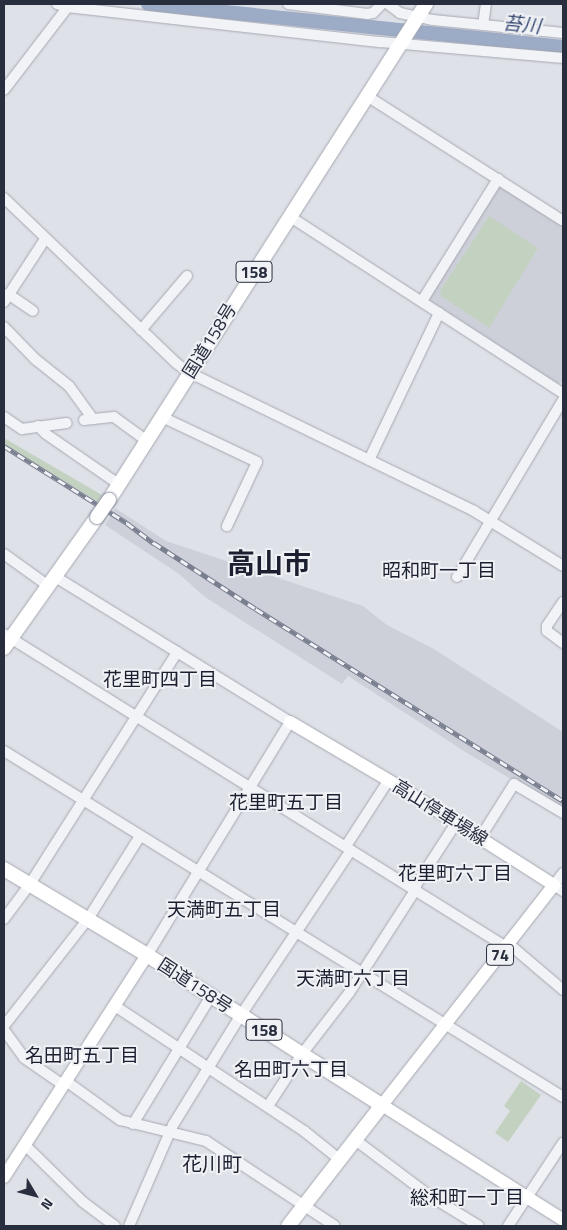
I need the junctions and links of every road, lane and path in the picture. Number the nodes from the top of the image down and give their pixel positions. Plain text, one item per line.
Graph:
1 (57, 4) edge
2 (288, 4) edge
3 (382, 4) edge
4 (388, 4) edge
5 (426, 4) edge
6 (486, 4) edge
7 (69, 5) edge
8 (416, 19) junction
9 (483, 25) junction
10 (563, 34) edge
11 (402, 42) junction
12 (563, 58) edge
13 (4, 90) edge
14 (367, 96) junction
15 (498, 179) junction
16 (4, 198) edge
17 (289, 216) junction
18 (563, 221) edge
19 (45, 239) junction
20 (187, 276) dead end
21 (6, 298) edge
22 (422, 301) junction
23 (33, 311) dead end
24 (439, 313) junction
25 (4, 327) edge
26 (141, 330) junction
27 (190, 373) junction
28 (563, 393) edge
29 (563, 400) edge
30 (4, 417) edge
31 (162, 417) junction
32 (67, 423) dead end
33 (38, 426) junction
34 (147, 441) junction
35 (369, 460) junction
36 (120, 484) junction
37 (490, 520) junction
38 (227, 526) dead end
39 (4, 554) edge
40 (563, 566) edge
41 (457, 577) dead end
42 (51, 581) junction
43 (563, 602) edge
44 (6, 640) edge
45 (563, 643) edge
46 (177, 652) junction
47 (137, 716) junction
48 (290, 722) junction
49 (4, 751) edge
50 (388, 780) junction
51 (249, 786) junction
52 (84, 801) junction
53 (563, 813) edge
54 (456, 823) junction
55 (140, 836) junction
56 (480, 838) junction
57 (349, 848) junction
58 (4, 869) edge
59 (198, 870) junction
60 (563, 873) edge
61 (30, 884) junction
62 (559, 888) edge
63 (415, 889) junction
64 (4, 919) edge
65 (88, 919) junction
66 (297, 932) junction
67 (507, 945) junction
68 (147, 955) junction
69 (363, 972) junction
70 (563, 990) edge
71 (210, 996) junction
72 (115, 1006) junction
73 (241, 1015) junction
74 (445, 1024) junction
75 (4, 1028) edge
76 (179, 1046) junction
77 (302, 1054) junction
78 (208, 1066) junction
79 (64, 1083) junction
80 (563, 1097) edge
81 (382, 1105) junction
82 (268, 1106) junction
83 (133, 1124) junction
84 (170, 1132) junction
85 (354, 1139) junction
86 (563, 1143) edge
87 (24, 1145) junction
88 (339, 1159) junction
89 (4, 1177) edge
90 (527, 1197) junction
91 (302, 1205) junction
92 (563, 1220) edge
93 (115, 1226) edge
94 (129, 1226) edge
95 (288, 1226) edge
96 (336, 1226) edge
97 (479, 1226) edge
98 (508, 1226) edge

1 - 7 street
2 - 3 street
4 - 8 street
5 - 8 highway, 国道158号 / 158
6 - 9 street
7 - 11 street
7 - 13 street
8 - 9 street
8 - 11 highway, 国道158号 / 158
9 - 10 street
11 - 12 street
11 - 14 highway, 国道158号 / 158
14 - 15 street
14 - 17 highway, 国道158号 / 158
15 - 18 street
15 - 22 street
16 - 19 street
17 - 22 street
17 - 27 highway, 国道158号 / 158
19 - 21 street
19 - 26 street
20 - 26 street
21 - 23 street
22 - 24 street
24 - 28 street
24 - 35 street
25 - 34 street
26 - 27 street
27 - 31 highway, 国道158号 / 158
27 - 35 street
29 - 37 street
30 - 33 street
31 - 34 highway, 国道158号 / 158
31 - 38 street
32 - 33 street
33 - 36 street
34 - 36 highway, 国道158号 / 158
35 - 37 street
36 - 42 highway, 国道158号 / 158, bridge
37 - 40 street
37 - 41 street
39 - 42 street
42 - 44 highway, 国道158号 / 158
42 - 46 street
43 - 45 street
44 - 47 street
46 - 47 street
46 - 48 street
47 - 51 street
47 - 52 street
48 - 50 main road, 高山停車場線
48 - 51 street
49 - 52 street
50 - 54 main road, 高山停車場線
50 - 57 street
51 - 57 street
51 - 59 street
52 - 55 street
52 - 61 street
53 - 56 street
54 - 56 main road, 高山停車場線
54 - 63 street
55 - 59 street
55 - 65 street
56 - 62 main road, 高山停車場線
57 - 63 street
57 - 66 street
58 - 61 highway, 国道158号 / 158
59 - 66 street
59 - 68 street
60 - 62 street
61 - 64 street
61 - 65 highway, 国道158号 / 158
62 - 67 main road, 74
63 - 67 street
63 - 69 street
65 - 68 highway, 国道158号 / 158
65 - 75 street
66 - 69 street
66 - 73 street
67 - 70 street
67 - 74 main road, 74
68 - 71 highway, 国道158号 / 158
68 - 72 main road
69 - 74 street
69 - 77 street
71 - 73 highway, 国道158号 / 158
71 - 76 street
72 - 76 street
72 - 79 main road
73 - 77 highway, 国道158号 / 158
73 - 78 street
74 - 80 street
74 - 81 main road, 74
75 - 79 street
76 - 78 street
76 - 83 street
77 - 81 highway, 国道158号 / 158
77 - 82 street
78 - 82 street
78 - 84 street
79 - 83 street
79 - 87 main road
81 - 85 highway
81 - 90 main road
82 - 88 street
83 - 84 street
84 - 91 street
84 - 94 street
85 - 88 highway
85 - 97 street
86 - 90 street
87 - 89 main road
87 - 93 street
88 - 91 highway
90 - 92 main road
90 - 98 street
91 - 95 highway
91 - 96 street

